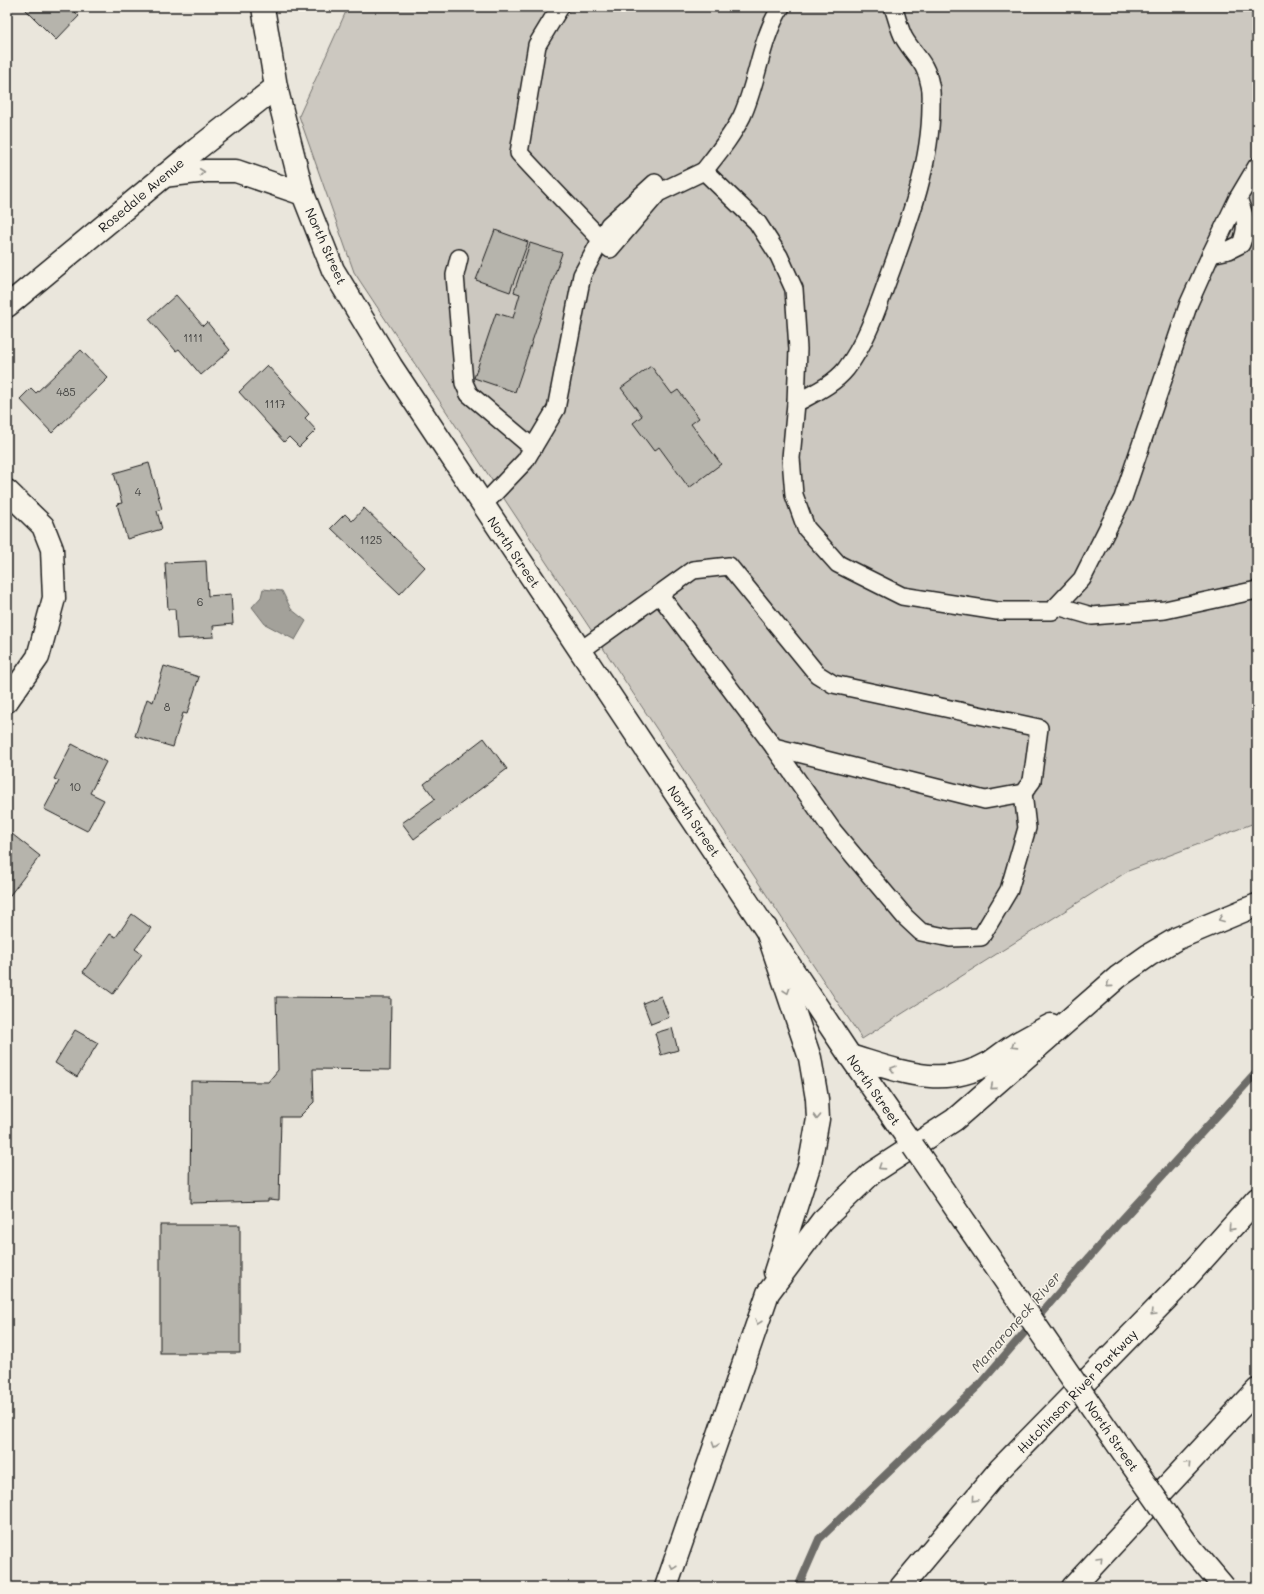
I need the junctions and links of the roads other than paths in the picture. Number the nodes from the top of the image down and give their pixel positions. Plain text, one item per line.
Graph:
1 (263, 7) edge
2 (560, 7) edge
3 (781, 7) edge
4 (893, 7) edge
5 (276, 87) junction
6 (1257, 166) edge
7 (704, 171) junction
8 (163, 176) junction
9 (654, 183) dead end
10 (303, 194) junction
11 (1238, 198) junction
12 (601, 239) junction
13 (1211, 254) junction
14 (459, 258) dead end
15 (7, 306) edge
16 (796, 403) junction
17 (533, 448) junction
18 (7, 491) edge
19 (483, 505) junction
20 (1257, 590) edge
21 (659, 594) junction
22 (1057, 606) junction
23 (580, 651) junction
24 (7, 702) edge
25 (774, 747) junction
26 (1023, 792) junction
27 (1257, 905) edge
28 (766, 928) junction
29 (1085, 1005) junction
30 (850, 1056) junction
31 (913, 1146) junction
32 (1257, 1199) edge
33 (768, 1293) junction
34 (1257, 1390) edge
35 (666, 1587) edge
36 (901, 1587) edge
37 (1073, 1587) edge
38 (1224, 1587) edge

1 - 5 main road, North Street
2 - 12 lane
3 - 7 lane
4 - 16 lane
5 - 8 main road, Rosedale Avenue
5 - 10 main road, North Street
6 - 11 lane
7 - 12 lane
7 - 16 lane
8 -> 10 main road
8 - 15 main road, Rosedale Avenue
9 - 12 lane
10 - 19 main road, North Street
11 - 13 lane
11 - 13 lane
12 - 17 lane
13 - 22 lane
14 - 17 lane
16 - 22 lane
17 - 19 lane
18 - 24 main road
19 - 23 main road, North Street
20 - 22 lane
21 - 23 lane
21 - 25 lane
21 - 26 lane
23 - 28 main road, North Street
25 - 26 lane
25 - 26 lane
27 -> 29 main road
28 - 30 main road, North Street
28 -> 33 main road
29 -> 30 main road
29 -> 31 main road
30 - 31 main road, North Street
31 -> 33 main road
31 - 38 main road, North Street, bridge
32 -> 36 main road, Hutchinson River Parkway
33 -> 35 main road
37 -> 34 main road

